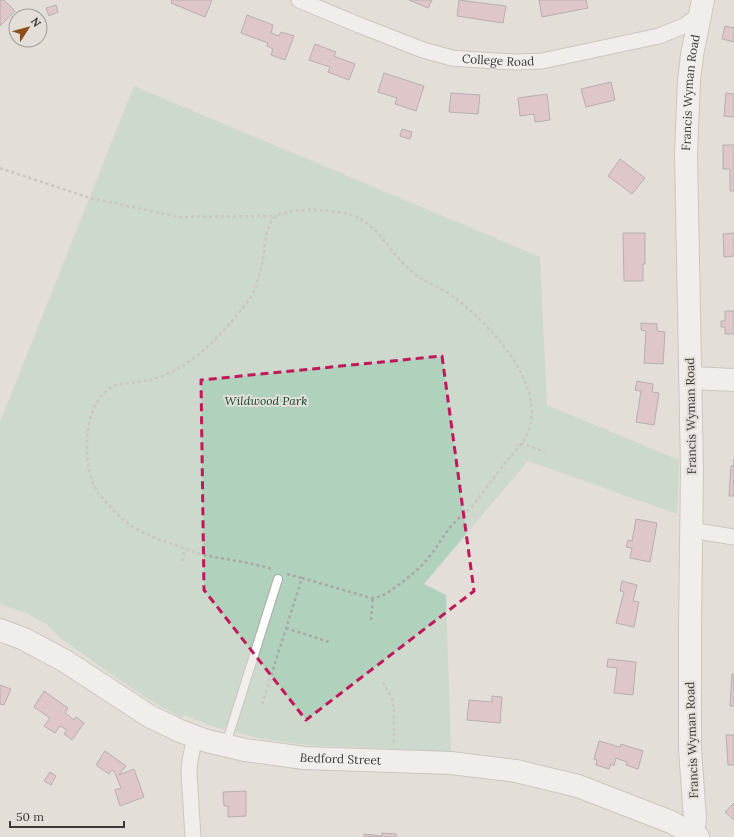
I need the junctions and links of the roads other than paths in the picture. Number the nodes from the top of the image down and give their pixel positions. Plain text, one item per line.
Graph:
1 (298, 0) edge
2 (701, 7) edge
3 (691, 378) junction
4 (734, 380) edge
5 (691, 530) junction
6 (734, 537) edge
7 (280, 575) road end
8 (0, 630) edge
9 (195, 737) junction
10 (226, 745) junction
11 (694, 836) edge
12 (193, 837) edge

1 - 2 street, College Road
2 - 3 main road, Francis Wyman Road
3 - 4 main road
3 - 5 main road, Francis Wyman Road
5 - 6 street
5 - 11 main road, Francis Wyman Road
7 - 10 lane
8 - 9 main road, Bedford Street
9 - 10 main road, Bedford Street
9 - 12 street
10 - 11 main road, Bedford Street

